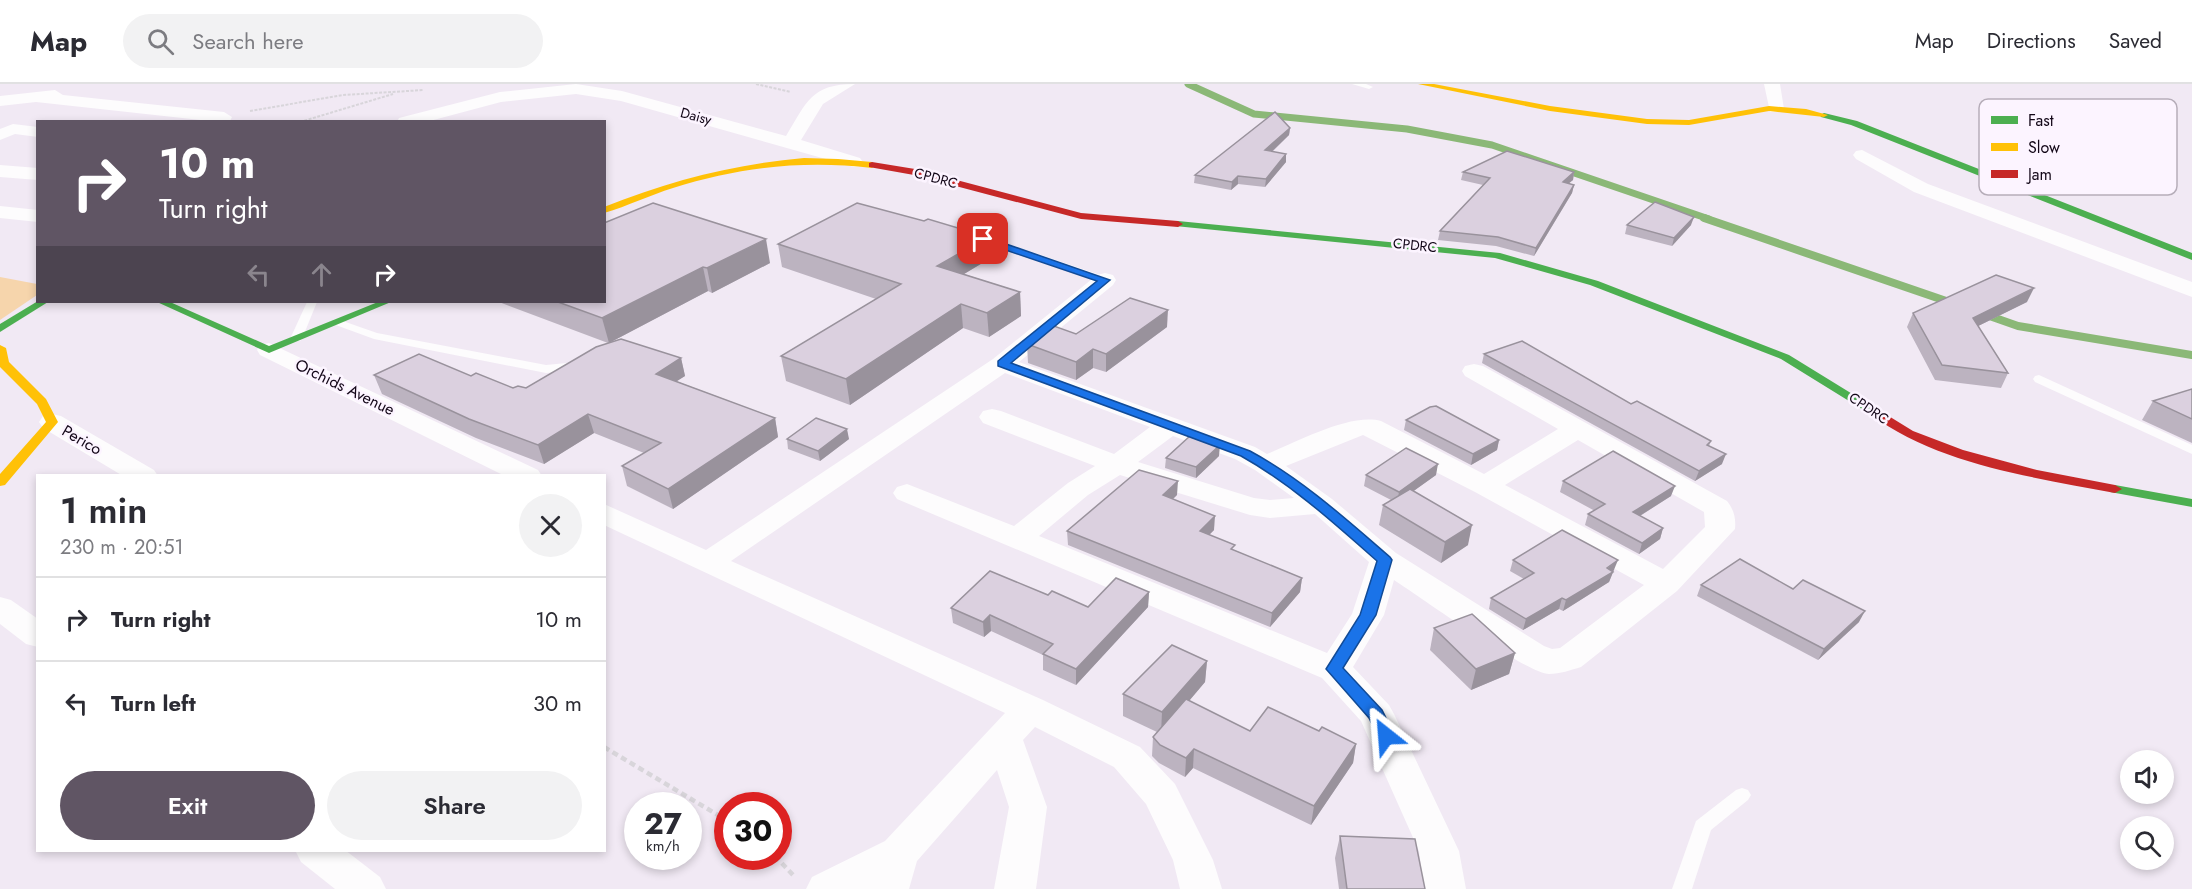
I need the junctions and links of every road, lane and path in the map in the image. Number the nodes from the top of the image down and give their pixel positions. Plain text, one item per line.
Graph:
1 (756, 84) edge
2 (847, 84) edge
3 (1356, 84) edge
4 (1422, 84) edge
5 (1772, 84) edge
6 (1369, 87) dead end
7 (430, 90) dead end
8 (111, 91) dead end
9 (399, 92) junction
10 (35, 97) junction
11 (818, 98) junction
12 (0, 101) edge
13 (1776, 109) junction
14 (217, 119) edge
15 (307, 120) edge
16 (412, 120) edge
17 (36, 132) edge
18 (0, 135) edge
19 (791, 143) junction
20 (1862, 155) dead end
21 (854, 162) junction
22 (0, 171) edge
23 (1979, 173) edge
24 (36, 174) edge
25 (2036, 195) edge
26 (606, 209) edge
27 (0, 212) edge
28 (36, 216) edge
29 (964, 232) edge
30 (2192, 257) edge
31 (1105, 280) joint
32 (2192, 290) edge
33 (41, 303) edge
34 (164, 303) edge
35 (312, 303) edge
36 (384, 303) edge
37 (337, 322) junction
38 (0, 329) edge
39 (296, 339) junction
40 (0, 348) edge
41 (269, 350) junction
42 (587, 363) edge
43 (1002, 364) junction
44 (1474, 371) dead end
45 (2039, 379) dead end
46 (992, 417) dead end
47 (52, 422) junction
48 (1169, 426) junction
49 (1576, 429) junction
50 (2192, 450) edge
51 (1265, 464) junction
52 (1118, 465) junction
53 (141, 474) edge
54 (524, 474) edge
55 (0, 482) edge
56 (1485, 486) junction
57 (907, 493) dead end
58 (2192, 503) edge
59 (1322, 505) junction
60 (606, 514) edge
61 (1018, 538) junction
62 (1385, 560) junction
63 (708, 563) junction
64 (1666, 584) junction
65 (0, 608) edge
66 (36, 635) edge
67 (1334, 669) junction
68 (1030, 709) junction
69 (1004, 737) junction
70 (606, 748) edge
71 (1742, 795) dead end
72 (714, 813) edge
73 (318, 852) edge
74 (894, 871) edge
75 (365, 889) edge
76 (827, 889) edge
77 (1015, 889) edge
78 (1201, 889) edge
79 (1445, 889) edge
80 (1682, 889) edge

1 - 11 path
2 - 11 street
3 - 6 lane
4 - 13 street
5 - 13 street
7 - 9 path
8 - 10 street
9 - 14 path
9 - 15 path
10 - 12 street
10 - 14 street
11 - 19 street
13 - 23 street
16 - 19 street, Daisy
17 - 18 street
19 - 21 street, Daisy
20 - 32 street
21 - 26 street, CPDRC
21 - 58 street, CPDRC
22 - 24 street
25 - 30 street
27 - 28 street
29 - 31 lane
31 - 43 street
33 - 38 street
34 - 41 street, Orchids Avenue
35 - 39 lane
36 - 37 street
37 - 39 street
37 - 42 lane
39 - 41 street
40 - 47 street
41 - 54 street, Orchids Avenue
43 - 48 street
43 - 63 street
44 - 49 street
45 - 50 lane
46 - 52 street
47 - 53 street, Perico
47 - 55 street
48 - 51 street
48 - 52 street
49 - 56 street
49 - 64 street
51 - 56 street
51 - 59 street
52 - 59 street
52 - 61 street
56 - 64 street
57 - 61 street
59 - 62 street
60 - 63 street
61 - 67 street
62 - 64 street
62 - 67 street
63 - 68 street
65 - 66 street
67 - 79 street
68 - 69 street
68 - 78 street
69 - 74 street
69 - 77 street
70 - 72 path
71 - 80 lane
73 - 75 street
74 - 76 street

